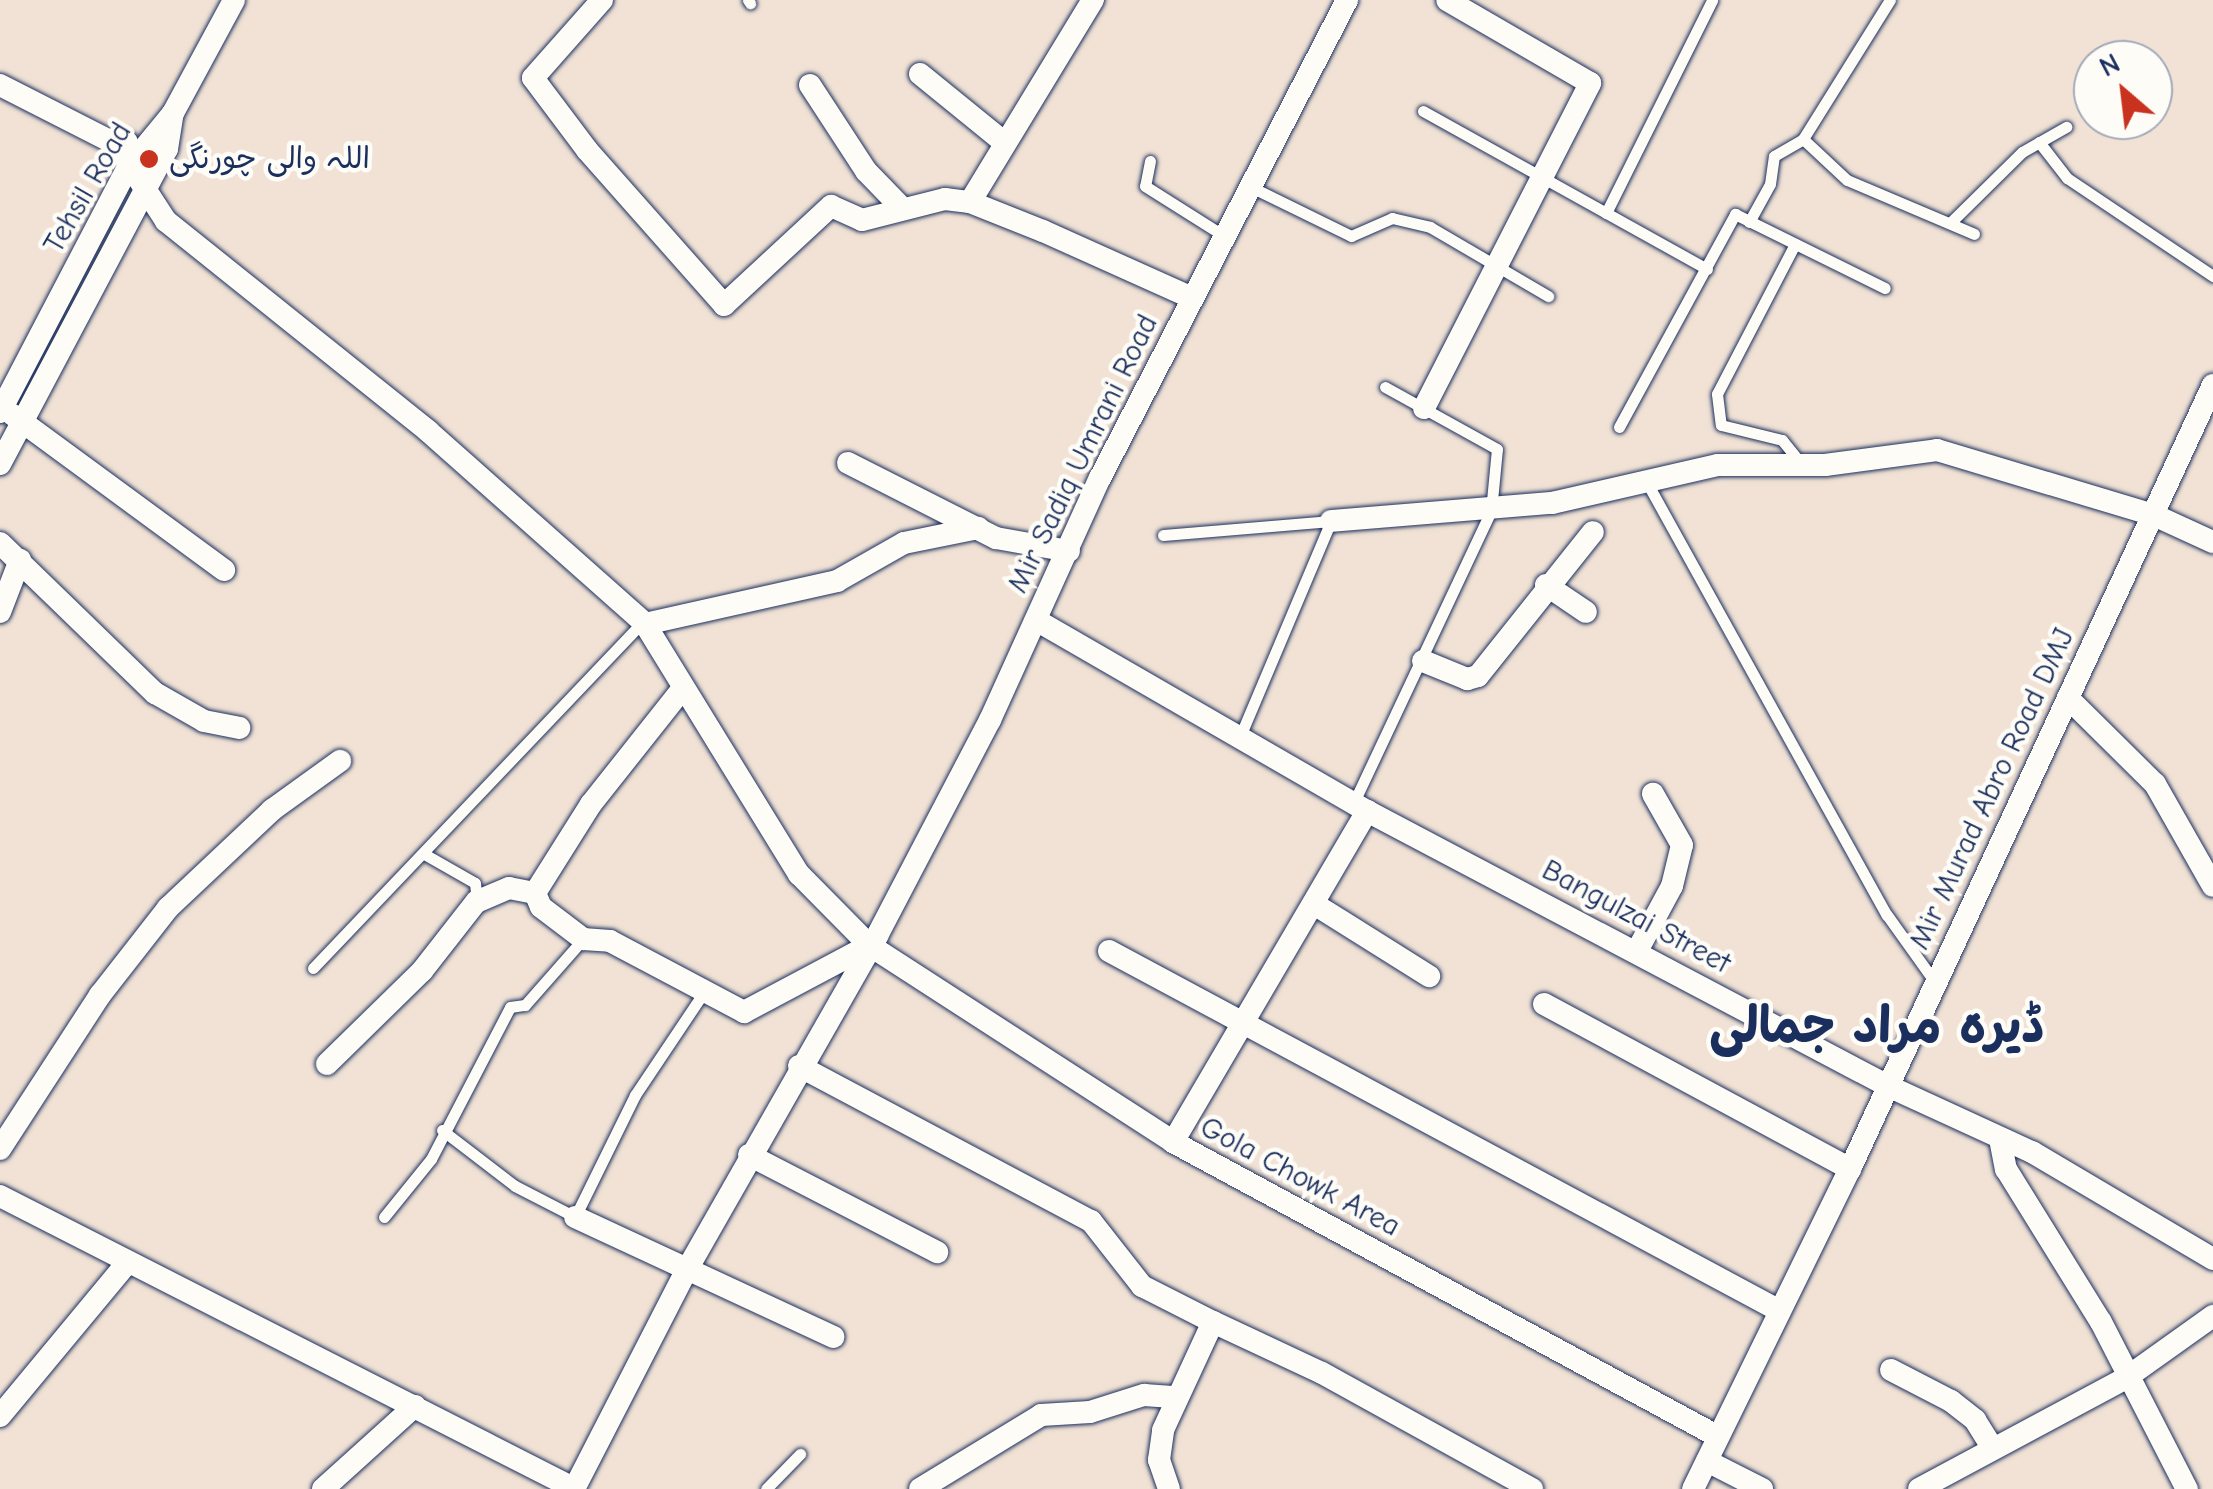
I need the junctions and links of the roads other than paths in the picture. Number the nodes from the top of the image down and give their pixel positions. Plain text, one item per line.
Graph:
1 (234, 0) edge
2 (602, 0) edge
3 (1093, 0) edge
4 (1347, 0) edge
5 (1447, 0) edge
6 (1712, 0) edge
7 (1890, 0) edge
8 (920, 74) dead end
9 (0, 85) edge
10 (810, 86) dead end
11 (1423, 111) dead end
12 (2066, 127) dead end
13 (1803, 140) junction
14 (2039, 142) junction
15 (1004, 143) junction
16 (116, 144) junction
17 (156, 144) junction
18 (1150, 160) dead end
19 (127, 169) junction
20 (1542, 178) junction
21 (145, 186) junction
22 (1249, 186) junction
23 (970, 202) junction
24 (903, 210) junction
25 (1606, 213) junction
26 (1749, 222) junction
27 (1950, 223) junction
28 (1974, 234) dead end
29 (1224, 236) junction
30 (1795, 244) junction
31 (1497, 268) junction
32 (1706, 268) junction
33 (2213, 276) edge
34 (1886, 288) dead end
35 (1548, 296) dead end
36 (1192, 298) junction
37 (2213, 384) edge
38 (1384, 387) dead end
39 (1424, 408) junction
40 (0, 409) edge
41 (23, 420) junction
42 (2206, 422) edge
43 (1620, 427) dead end
44 (848, 463) dead end
45 (0, 464) edge
46 (1802, 465) junction
47 (1646, 482) junction
48 (1491, 511) junction
49 (2154, 515) junction
50 (1331, 522) junction
51 (978, 528) junction
52 (1593, 532) dead end
53 (1162, 536) dead end
54 (2213, 542) edge
55 (0, 543) edge
56 (1069, 551) junction
57 (20, 560) junction
58 (224, 570) dead end
59 (1546, 585) junction
60 (0, 612) edge
61 (1586, 612) dead end
62 (1036, 620) junction
63 (644, 623) junction
64 (1424, 661) junction
65 (684, 688) junction
66 (2068, 698) junction
67 (239, 728) dead end
68 (1239, 740) junction
69 (340, 762) dead end
70 (1654, 794) dead end
71 (1360, 806) junction
72 (426, 855) junction
73 (2213, 886) edge
74 (535, 893) junction
75 (477, 902) junction
76 (1314, 904) junction
77 (583, 939) junction
78 (873, 940) junction
79 (1637, 951) junction
80 (1109, 952) dead end
81 (313, 968) dead end
82 (1428, 976) dead end
83 (1934, 982) junction
84 (702, 995) junction
85 (1544, 1004) dead end
86 (1244, 1026) junction
87 (327, 1064) dead end
88 (800, 1066) junction
89 (1886, 1085) junction
90 (442, 1130) junction
91 (2000, 1138) junction
92 (1173, 1142) junction
93 (0, 1149) edge
94 (749, 1155) junction
95 (1850, 1169) junction
96 (0, 1196) edge
97 (384, 1217) dead end
98 (575, 1217) junction
99 (937, 1252) dead end
100 (2213, 1259) edge
101 (128, 1262) junction
102 (685, 1273) junction
103 (1778, 1310) junction
104 (2213, 1316) edge
105 (1213, 1322) junction
106 (833, 1337) dead end
107 (1891, 1370) dead end
108 (2126, 1378) junction
109 (1176, 1398) junction
110 (414, 1406) junction
111 (0, 1416) edge
112 (1717, 1436) junction
113 (1992, 1448) junction
114 (800, 1454) dead end
115 (1707, 1461) junction
116 (323, 1489) edge
117 (575, 1489) edge
118 (766, 1489) edge
119 (920, 1489) edge
120 (1169, 1489) edge
121 (1532, 1489) edge
122 (1692, 1489) edge
123 (1762, 1489) edge
124 (1919, 1489) edge
125 (2186, 1489) edge

1 - 17 street, Tehsil Road
2 - 24 street
3 - 15 street
4 - 22 street, Mir Sadiq Umrani Road
5 - 20 street
6 - 25 lane
7 - 13 lane
8 - 15 street
9 - 16 street
10 - 24 street
11 - 20 lane
12 - 14 lane
13 - 26 lane
13 - 27 lane
14 - 27 lane
14 - 33 lane
15 - 23 street
16 - 17 street
16 - 19 street
17 - 19 street, Tehsil Road
17 - 21 street
18 - 29 lane
19 - 21 street, Gola Chowk Area
19 - 40 street, Tehsil Road
20 - 25 lane
20 - 31 street
21 - 41 street
21 - 63 street, Gola Chowk Area
22 - 29 street, Mir Sadiq Umrani Road
22 - 31 lane
23 - 24 street
23 - 36 street
25 - 32 lane
26 - 30 lane
26 - 32 lane
27 - 28 lane
29 - 36 street, Mir Sadiq Umrani Road
30 - 34 lane
30 - 46 lane
31 - 35 lane
31 - 39 street
32 - 43 lane
36 - 56 street, Mir Sadiq Umrani Road
37 - 42 street, Mir Murad Abro Road DMJ
38 - 39 lane
39 - 48 lane
40 - 41 street
41 - 45 street
41 - 58 street
42 - 49 street, Mir Murad Abro Road DMJ
44 - 51 street
46 - 47 street
46 - 49 street
47 - 48 street
47 - 83 lane
48 - 50 street
48 - 64 lane
49 - 54 street
49 - 66 street, Mir Murad Abro Road DMJ
50 - 53 lane
50 - 68 lane
51 - 56 street
51 - 63 street
52 - 59 street
55 - 57 street
56 - 62 street, Mir Sadiq Umrani Road
57 - 60 street
57 - 67 street
59 - 61 street
59 - 64 street
62 - 68 street, Bangulzai Street
62 - 78 street, Mir Sadiq Umrani Road
63 - 65 street, Gola Chowk Area
63 - 72 lane
64 - 71 lane
65 - 74 street
65 - 78 street, Gola Chowk Area
66 - 73 street
66 - 83 street, Mir Murad Abro Road DMJ
68 - 71 street, Bangulzai Street
69 - 93 street
70 - 79 street
71 - 76 street
71 - 79 street, Bangulzai Street
72 - 75 lane
72 - 81 lane
74 - 75 street
74 - 77 street
75 - 87 street
76 - 82 street
76 - 86 street
77 - 84 street
77 - 90 lane
78 - 84 street
78 - 88 street, Mir Sadiq Umrani Road
78 - 92 street, Gola Chowk Area
79 - 89 street, Bangulzai Street
80 - 86 street
83 - 89 street, Mir Murad Abro Road DMJ
84 - 98 lane
85 - 95 street
86 - 92 street
86 - 103 street
88 - 94 street, Mir Sadiq Umrani Road
88 - 105 street
89 - 91 street, Bangulzai Street
89 - 95 street, Mir Murad Abro Road DMJ
90 - 97 lane
90 - 98 lane
91 - 100 street, Bangulzai Street
91 - 108 street
92 - 112 street, Gola Chowk Area
94 - 99 street
94 - 102 street, Mir Sadiq Umrani Road
95 - 103 street, Mir Murad Abro Road DMJ
96 - 101 street
98 - 102 street
101 - 110 street
101 - 111 street
102 - 106 street
102 - 117 street, Mir Sadiq Umrani Road
103 - 112 street, Mir Murad Abro Road DMJ
104 - 108 street
105 - 109 street
105 - 121 street
107 - 113 street
108 - 113 street
108 - 125 street
109 - 119 street
109 - 120 street
110 - 116 street
110 - 117 street
112 - 115 street, Mir Murad Abro Road DMJ
113 - 124 street
114 - 118 lane
115 - 122 street, Mir Murad Abro Road DMJ
115 - 123 street

